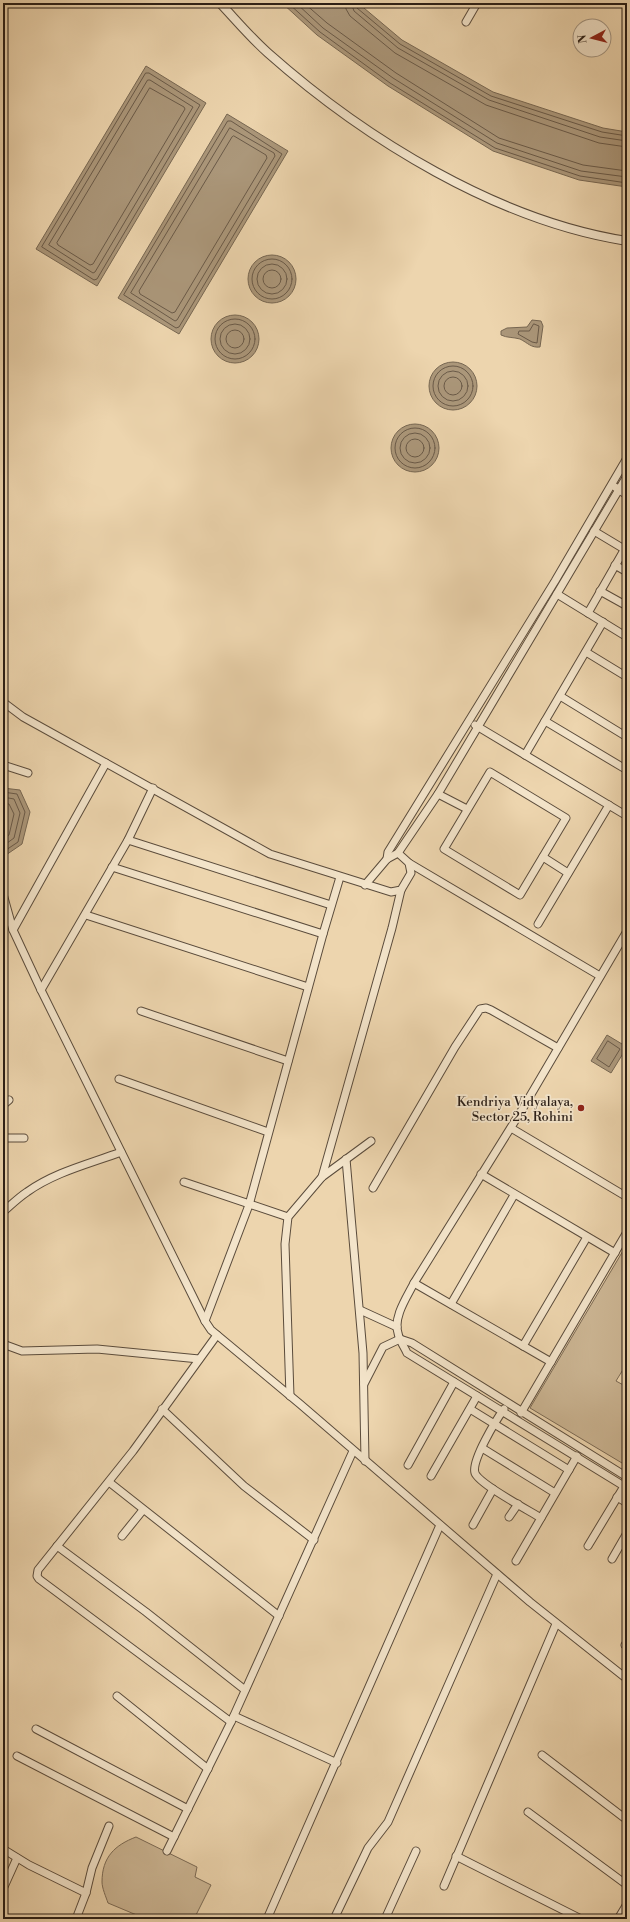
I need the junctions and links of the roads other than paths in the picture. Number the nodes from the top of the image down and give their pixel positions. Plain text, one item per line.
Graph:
1 (220, 3) edge
2 (477, 3) edge
3 (466, 22) dead end
4 (627, 241) edge
5 (627, 459) edge
6 (627, 476) edge
7 (612, 485) junction
8 (620, 489) junction
9 (627, 495) edge
10 (594, 531) junction
11 (626, 547) edge
12 (615, 565) junction
13 (627, 572) edge
14 (600, 591) junction
15 (556, 594) junction
16 (627, 606) edge
17 (588, 613) junction
18 (603, 622) junction
19 (627, 637) edge
20 (586, 652) junction
21 (627, 677) edge
22 (560, 696) junction
23 (4, 706) edge
24 (469, 721) junction
25 (545, 721) junction
26 (478, 727) junction
27 (627, 737) edge
28 (525, 755) junction
29 (106, 763) junction
30 (3, 765) edge
31 (627, 770) edge
32 (28, 773) dead end
33 (153, 788) junction
34 (438, 794) junction
35 (609, 805) junction
36 (468, 809) junction
37 (627, 816) edge
38 (128, 840) junction
39 (398, 852) junction
40 (543, 857) junction
41 (387, 859) junction
42 (409, 863) junction
43 (112, 867) junction
44 (568, 873) junction
45 (340, 877) junction
46 (364, 885) junction
47 (401, 890) junction
48 (3, 894) edge
49 (331, 905) junction
50 (8, 912) junction
51 (86, 915) junction
52 (3, 920) edge
53 (538, 924) dead end
54 (13, 930) junction
55 (627, 931) edge
56 (323, 934) junction
57 (600, 976) junction
58 (308, 987) junction
59 (41, 990) junction
60 (141, 1011) dead end
61 (558, 1048) junction
62 (288, 1061) junction
63 (119, 1079) dead end
64 (511, 1128) junction
65 (268, 1132) junction
66 (3, 1138) edge
67 (24, 1138) dead end
68 (371, 1141) dead end
69 (121, 1152) junction
70 (346, 1159) junction
71 (481, 1174) junction
72 (322, 1178) junction
73 (184, 1182) dead end
74 (372, 1188) dead end
75 (514, 1195) junction
76 (627, 1197) edge
77 (249, 1205) junction
78 (4, 1212) edge
79 (288, 1217) junction
80 (627, 1232) edge
81 (587, 1237) junction
82 (615, 1253) junction
83 (414, 1283) junction
84 (451, 1304) junction
85 (360, 1310) junction
86 (205, 1321) junction
87 (397, 1327) junction
88 (217, 1335) junction
89 (400, 1339) junction
90 (3, 1344) edge
91 (523, 1346) junction
92 (199, 1359) junction
93 (551, 1362) junction
94 (454, 1382) junction
95 (364, 1384) junction
96 (290, 1396) junction
97 (477, 1396) junction
98 (507, 1404) junction
99 (470, 1409) junction
100 (162, 1410) junction
101 (502, 1412) junction
102 (521, 1413) junction
103 (495, 1425) junction
104 (482, 1448) junction
105 (353, 1451) junction
106 (577, 1456) junction
107 (365, 1461) junction
108 (408, 1465) dead end
109 (569, 1470) junction
110 (430, 1476) dead end
111 (627, 1478) edge
112 (109, 1482) junction
113 (626, 1485) edge
114 (493, 1489) junction
115 (555, 1493) junction
116 (617, 1497) junction
117 (627, 1503) edge
118 (518, 1504) junction
119 (144, 1510) junction
120 (509, 1517) dead end
121 (541, 1518) junction
122 (440, 1525) junction
123 (473, 1525) dead end
124 (627, 1533) edge
125 (122, 1536) dead end
126 (314, 1540) junction
127 (57, 1546) junction
128 (588, 1546) dead end
129 (612, 1559) dead end
130 (516, 1561) dead end
131 (497, 1574) junction
132 (279, 1616) junction
133 (556, 1624) junction
134 (627, 1679) edge
135 (245, 1690) junction
136 (117, 1696) dead end
137 (232, 1719) junction
138 (36, 1729) dead end
139 (542, 1755) dead end
140 (17, 1756) dead end
141 (337, 1763) junction
142 (208, 1769) junction
143 (188, 1809) junction
144 (528, 1812) dead end
145 (627, 1820) edge
146 (109, 1826) dead end
147 (174, 1837) junction
148 (3, 1849) edge
149 (167, 1851) dead end
150 (416, 1851) dead end
151 (456, 1856) junction
152 (17, 1858) junction
153 (627, 1885) edge
154 (444, 1886) dead end
155 (3, 1889) edge
156 (86, 1893) junction
157 (627, 1904) edge
158 (76, 1919) edge
159 (267, 1919) edge
160 (334, 1919) edge
161 (385, 1919) edge
162 (581, 1919) edge
163 (618, 1919) edge

1 - 4 street
2 - 3 street
5 - 7 street
6 - 8 street
7 - 8 street
7 - 24 street
8 - 9 street
8 - 10 street
10 - 11 street
10 - 15 street
11 - 12 street
12 - 13 street
12 - 14 street
14 - 16 street
14 - 17 street
15 - 17 street
15 - 26 street
17 - 18 street
18 - 19 street
18 - 20 street
20 - 21 street
20 - 22 street
22 - 25 street
22 - 27 street
23 - 29 street
24 - 26 street
24 - 41 street
25 - 28 street
25 - 31 street
26 - 28 street
26 - 34 street
28 - 35 street
29 - 33 street
29 - 54 street
30 - 32 street
33 - 38 street
33 - 45 street
34 - 36 street
34 - 39 street
35 - 37 street
35 - 44 street
36 - 40 street
36 - 40 street
38 - 43 street
38 - 49 street
39 - 41 street
39 - 42 street
40 - 44 street
41 - 46 street
42 - 47 street
42 - 57 street
43 - 51 street
43 - 56 street
44 - 53 street
45 - 46 street
45 - 49 street
46 - 47 street
47 - 72 street
48 - 50 street
49 - 56 street
50 - 52 street
50 - 54 street
51 - 58 street
51 - 59 street
54 - 59 street
55 - 57 street
56 - 58 street
57 - 61 street
58 - 62 street
59 - 69 street
60 - 62 street
61 - 64 street
61 - 74 street
62 - 65 street
63 - 65 street
64 - 71 street
64 - 76 street
65 - 77 street
66 - 67 street
68 - 70 street
69 - 78 street
69 - 86 street
70 - 72 street
70 - 85 street
71 - 75 street
71 - 83 street
72 - 79 street
73 - 77 street
75 - 81 street
75 - 84 street
77 - 79 street
77 - 86 street
79 - 96 street
80 - 82 street
81 - 82 street
81 - 91 street
82 - 93 street
83 - 84 street
83 - 87 street
84 - 91 street
85 - 87 street
85 - 95 street
86 - 88 street
87 - 89 street
88 - 92 street
88 - 96 street
89 - 94 street
89 - 95 street
89 - 98 street
90 - 92 street
91 - 93 street
92 - 100 street
93 - 102 street
94 - 97 street
94 - 108 street
95 - 107 street
96 - 105 street
97 - 99 street
97 - 101 street
98 - 101 street
98 - 102 street
99 - 103 street
99 - 110 street
100 - 112 street
100 - 126 street
101 - 103 street
101 - 106 street
102 - 111 street
103 - 104 street
103 - 109 street
104 - 114 street
104 - 115 street
105 - 107 street
105 - 126 street
106 - 109 street
106 - 113 street
107 - 122 street
109 - 115 street
112 - 119 street
112 - 127 street
113 - 116 street
114 - 118 street
114 - 123 street
115 - 121 street
116 - 117 street
116 - 128 street
118 - 120 street
118 - 121 street
119 - 125 street
119 - 132 street
121 - 130 street
122 - 131 street
122 - 141 street
124 - 129 street
126 - 132 street
127 - 135 street
127 - 137 street
131 - 133 street
131 - 160 street
132 - 135 street
133 - 134 street
133 - 151 street
135 - 137 street
136 - 142 street
137 - 141 street
137 - 142 street
138 - 143 street
139 - 145 street
140 - 147 street
141 - 159 street
142 - 143 street
143 - 147 street
144 - 153 street
146 - 156 street
147 - 149 street
148 - 152 street
150 - 161 street
151 - 154 street
151 - 162 street
152 - 155 street
152 - 156 street
156 - 158 street
157 - 163 street

